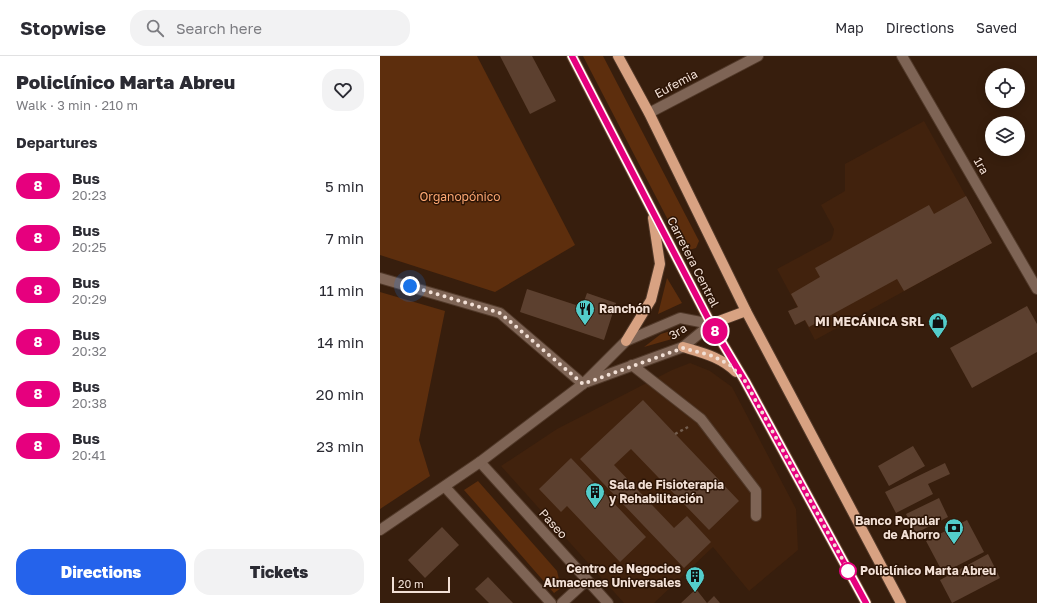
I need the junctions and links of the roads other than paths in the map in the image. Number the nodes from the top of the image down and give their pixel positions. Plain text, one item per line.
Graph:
1 (572, 56) edge
2 (618, 56) edge
3 (758, 56) edge
4 (902, 56) edge
5 (649, 113) junction
6 (651, 210) junction
7 (380, 278) edge
8 (1037, 289) edge
9 (746, 311) junction
10 (711, 324) junction
11 (626, 341) junction
12 (683, 348) junction
13 (632, 365) junction
14 (745, 381) junction
15 (583, 384) junction
16 (480, 462) junction
17 (444, 487) junction
18 (756, 516) dead end
19 (380, 530) edge
20 (587, 580) junction
21 (551, 603) edge
22 (562, 603) edge
23 (608, 603) edge
24 (866, 603) edge
25 (901, 603) edge

1 - 6 main road, Carretera Central
2 - 5 main road, Carretera Central
3 - 5 street, Eufemia
4 - 8 street, 1ra
5 - 9 main road, Carretera Central
6 - 10 main road, Carretera Central
6 - 11 main road
7 - 15 street
9 - 10 main road
9 - 25 main road, Carretera Central
10 - 11 street, 3ra
10 - 12 street, 3ra
10 - 14 main road, Carretera Central
11 - 15 street, 3ra
12 - 13 street, 3ra
12 - 14 main road
13 - 15 street, 3ra
13 - 18 street
14 - 24 main road, Carretera Central
15 - 16 street, 3ra
16 - 17 street, 3ra
16 - 20 street, Paseo
17 - 19 street, 3ra
17 - 21 street
20 - 22 street
20 - 23 street, Paseo

